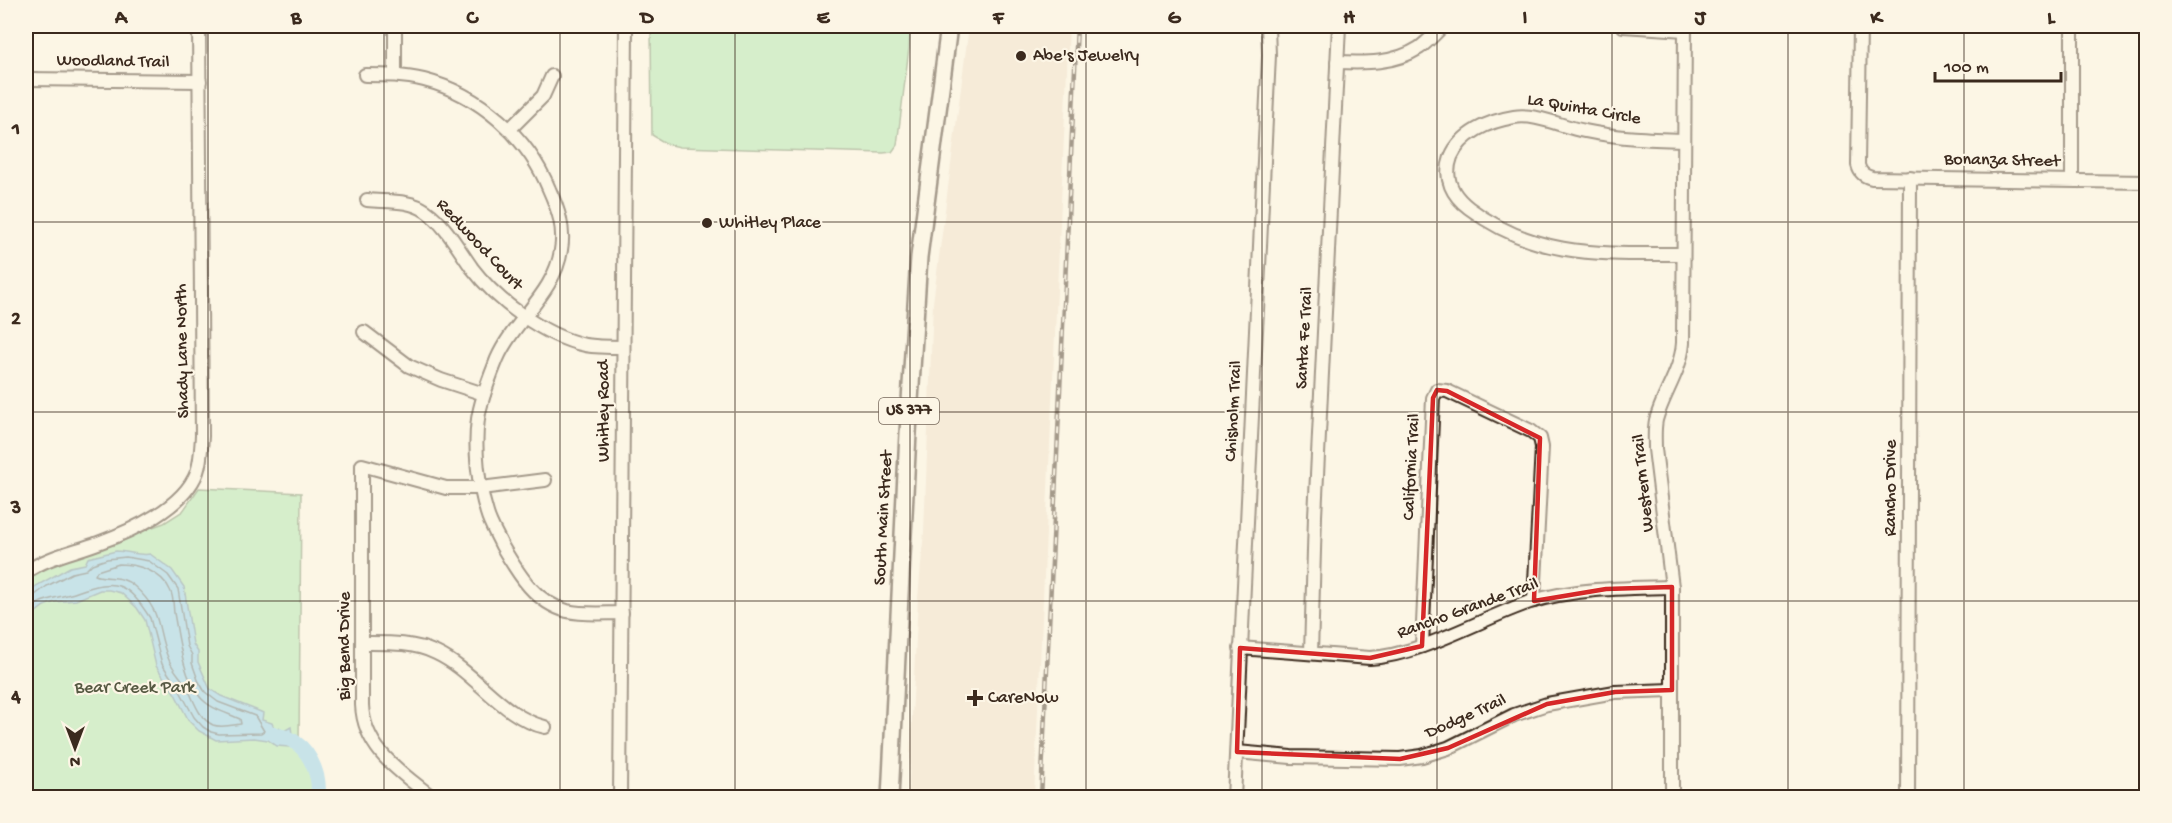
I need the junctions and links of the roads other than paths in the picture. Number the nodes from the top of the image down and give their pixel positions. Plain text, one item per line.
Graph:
1 (199, 26) edge
2 (395, 26) edge
3 (626, 26) edge
4 (949, 26) edge
5 (1268, 26) edge
6 (1339, 26) edge
7 (1443, 26) edge
8 (1623, 26) edge
9 (1860, 26) edge
10 (2072, 26) edge
11 (1685, 28) edge
12 (1337, 62) junction
13 (365, 75) dead end
14 (395, 75) junction
15 (552, 76) dead end
16 (26, 79) edge
17 (200, 81) junction
18 (510, 129) junction
19 (1684, 140) junction
20 (1910, 178) junction
21 (2072, 180) junction
22 (2146, 182) edge
23 (368, 200) dead end
24 (1683, 254) junction
25 (526, 316) junction
26 (364, 332) dead end
27 (622, 347) junction
28 (484, 394) junction
29 (545, 480) dead end
30 (481, 488) junction
31 (26, 572) edge
32 (1672, 587) junction
33 (1534, 601) junction
34 (622, 613) junction
35 (363, 643) junction
36 (1422, 646) junction
37 (1240, 648) junction
38 (1311, 653) junction
39 (1672, 690) junction
40 (545, 727) dead end
41 (1237, 752) junction
42 (433, 798) edge
43 (620, 798) edge
44 (890, 798) edge
45 (1234, 798) edge
46 (1672, 798) edge
47 (1908, 798) edge

1 - 17 street, Shady Lane North
2 - 14 street
3 - 27 street, Whitley Road
4 - 44 main road, South Main Street / US 377
5 - 37 street, Chisholm Trail
6 - 12 street, Santa Fe Trail
7 - 12 street
8 - 11 street
9 - 20 street, Bonanza Street
10 - 21 street
11 - 19 street, Western Trail
12 - 38 street, Santa Fe Trail
13 - 14 street
14 - 18 street
15 - 18 street
16 - 17 street, Woodland Trail
17 - 31 street, Shady Lane North
18 - 25 street
19 - 24 street, Western Trail
19 - 24 street, La Quinta Circle
20 - 21 street, Bonanza Street
20 - 47 street, Rancho Drive
21 - 22 street, Bonanza Street
23 - 25 street, Redwood Court
24 - 32 street, Western Trail
25 - 27 street, Redwood Court
25 - 28 street
26 - 28 street
27 - 34 street, Whitley Road
28 - 30 street
29 - 30 street
30 - 34 street
30 - 35 street, Big Bend Drive
32 - 33 street, Rancho Grande Trail
32 - 39 street, Western Trail
33 - 36 street, Rancho Grande Trail
33 - 36 street, California Trail
34 - 43 street, Whitley Road
35 - 40 street
35 - 42 street, Big Bend Drive
36 - 38 street, Rancho Grande Trail
37 - 38 street, Rancho Grande Trail
37 - 41 street, Chisholm Trail
39 - 41 street, Dodge Trail
39 - 46 street, Western Trail
41 - 45 street, Chisholm Trail

